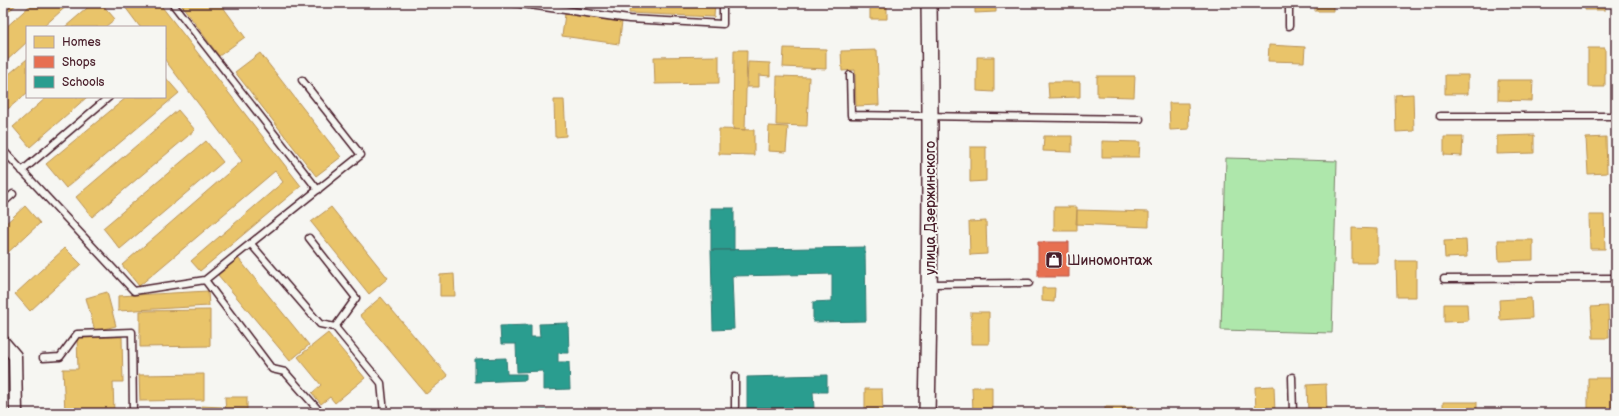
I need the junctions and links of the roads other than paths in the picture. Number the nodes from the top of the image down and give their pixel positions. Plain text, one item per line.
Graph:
1 (172, 3) edge
2 (515, 3) edge
3 (723, 3) edge
4 (929, 3) edge
5 (1289, 3) edge
6 (1289, 26) dead end
7 (850, 75) dead end
8 (302, 80) dead end
9 (108, 98) edge
10 (1440, 116) dead end
11 (1616, 116) edge
12 (931, 117) junction
13 (1140, 119) dead end
14 (3, 150) edge
15 (22, 171) junction
16 (318, 190) junction
17 (13, 194) dead end
18 (3, 203) edge
19 (309, 238) dead end
20 (250, 244) junction
21 (1616, 278) edge
22 (1444, 279) dead end
23 (205, 280) junction
24 (1029, 283) dead end
25 (930, 284) junction
26 (335, 327) junction
27 (3, 342) edge
28 (43, 358) dead end
29 (735, 376) dead end
30 (1292, 377) dead end
31 (16, 413) edge
32 (133, 413) edge
33 (321, 413) edge
34 (384, 413) edge
35 (736, 413) edge
36 (927, 413) edge
37 (1293, 413) edge

1 - 16 lane
2 - 3 lane
4 - 12 street, улица Дзержинского
5 - 6 lane
7 - 12 lane
8 - 16 lane
9 - 15 lane
10 - 11 lane
12 - 13 lane
12 - 25 street, улица Дзержинского
14 - 15 lane
15 - 23 lane
16 - 20 lane
17 - 18 lane
19 - 26 lane
20 - 23 lane
20 - 26 lane
21 - 22 lane
23 - 33 lane
24 - 25 lane
25 - 36 street, улица Дзержинского
26 - 34 lane
27 - 31 street
28 - 32 lane
29 - 35 lane
30 - 37 lane

